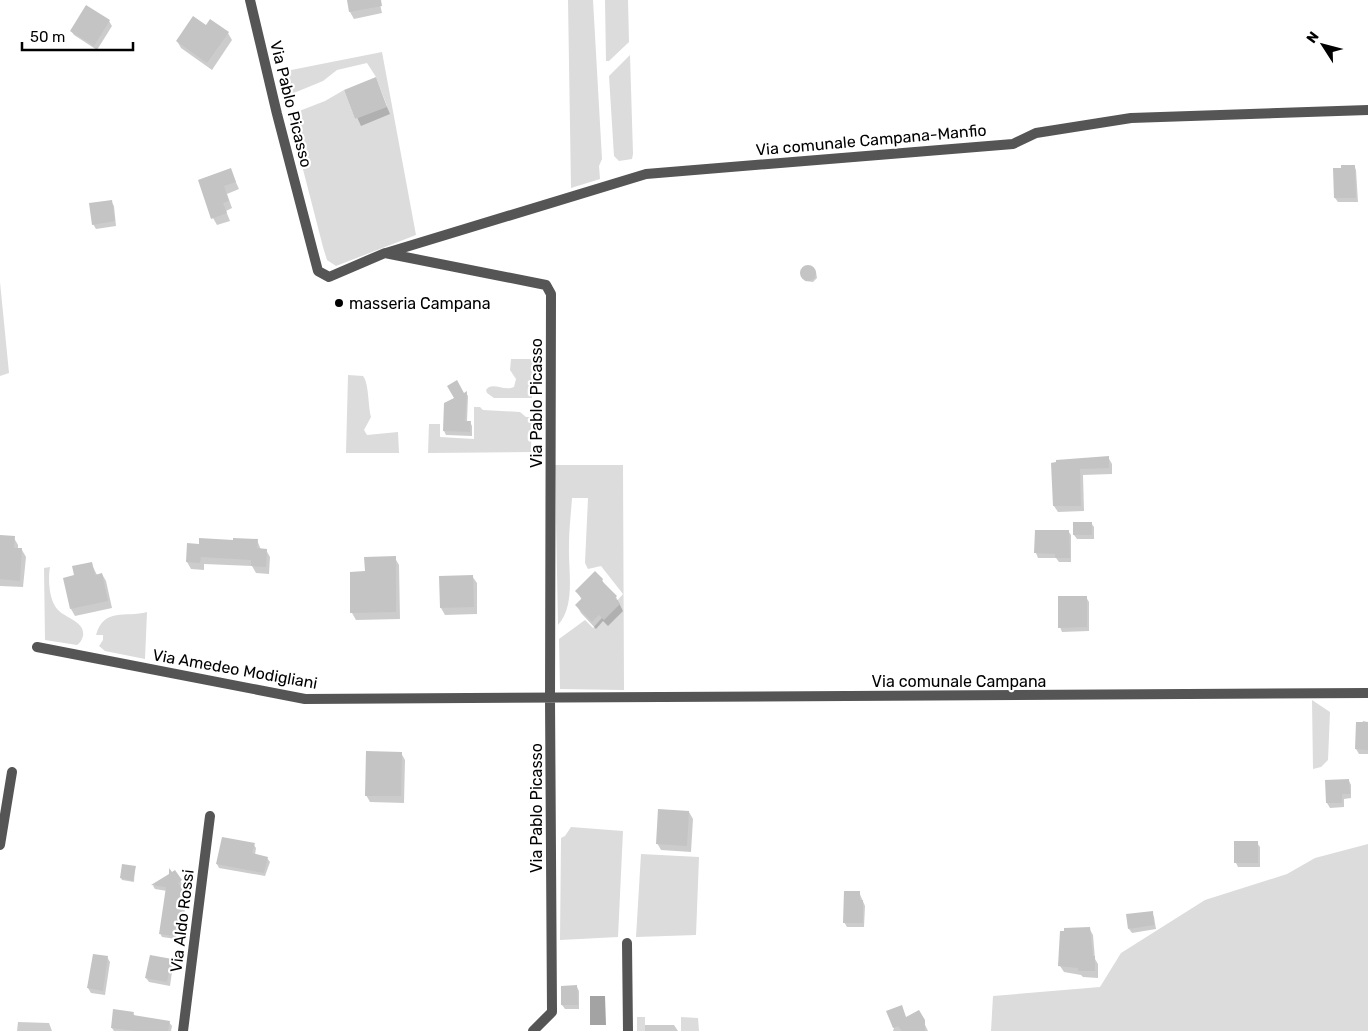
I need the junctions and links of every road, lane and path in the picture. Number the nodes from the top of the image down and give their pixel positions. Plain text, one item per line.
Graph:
1 (250, 0) edge
2 (1368, 110) edge
3 (385, 253) junction
4 (37, 647) dead end
5 (1368, 693) edge
6 (550, 699) junction
7 (12, 772) dead end
8 (210, 816) dead end
9 (0, 844) edge
10 (627, 943) dead end
11 (184, 1031) edge
12 (533, 1031) edge
13 (628, 1031) edge

1 - 3 street, Via Pablo Picasso
2 - 3 street, Via comunale Campana-Manfio
3 - 6 street, Via Pablo Picasso
4 - 6 street, Via Amedeo Modigliani
5 - 6 street, Via comunale Campana
6 - 12 street, Via Pablo Picasso
7 - 9 street
8 - 11 street, Via Aldo Rossi
10 - 13 street

